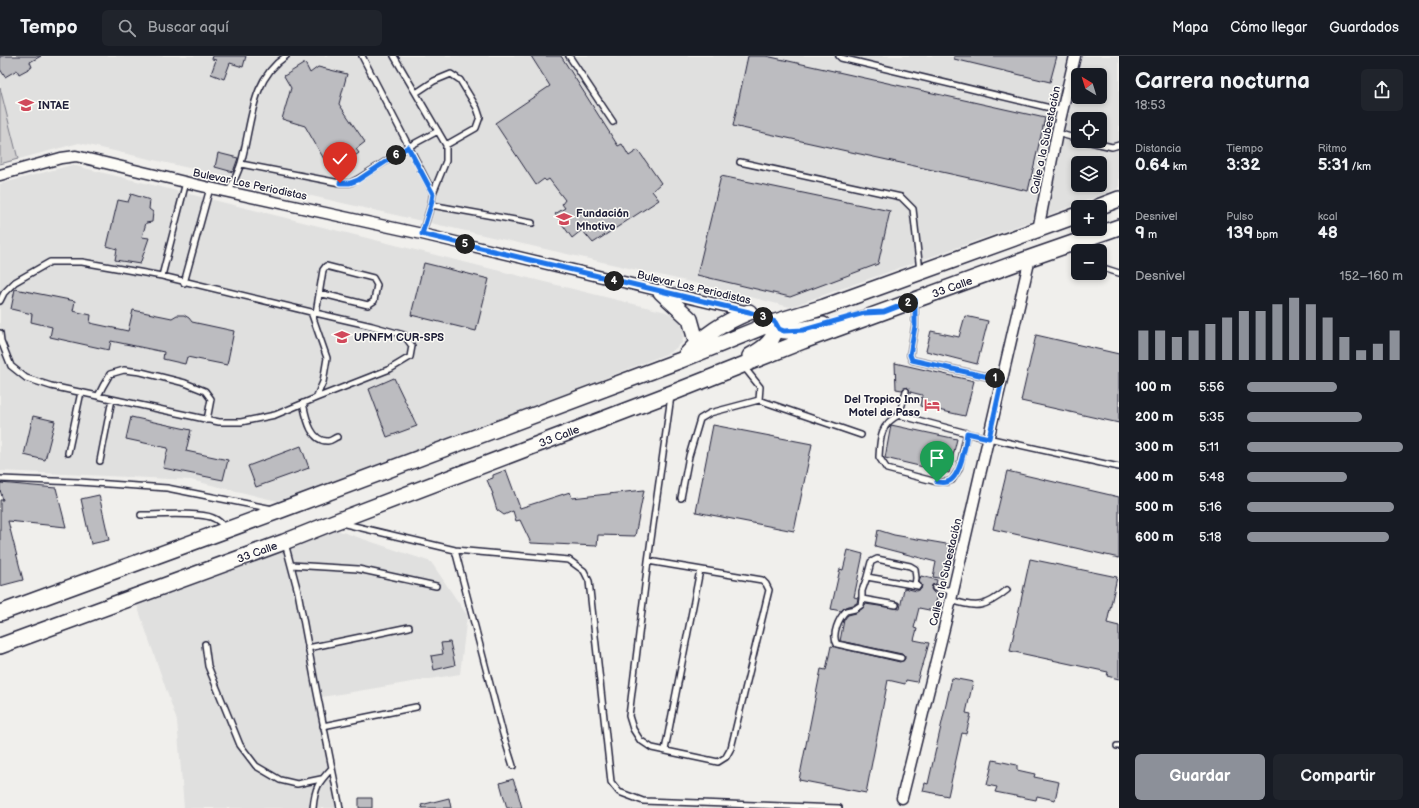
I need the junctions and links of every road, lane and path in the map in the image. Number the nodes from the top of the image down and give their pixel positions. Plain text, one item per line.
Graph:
1 (286, 56) edge
2 (362, 56) edge
3 (394, 56) edge
4 (569, 56) edge
5 (839, 56) edge
6 (1075, 56) edge
7 (416, 93) junction
8 (1063, 111) junction
9 (613, 122) dead end
10 (438, 131) junction
11 (1057, 133) junction
12 (1071, 137) edge
13 (446, 145) junction
14 (1119, 145) edge
15 (1107, 146) edge
16 (408, 147) junction
17 (740, 162) dead end
18 (241, 164) junction
19 (0, 175) edge
20 (186, 182) junction
21 (210, 188) junction
22 (229, 192) junction
23 (433, 194) junction
24 (1119, 199) edge
25 (1107, 204) edge
26 (431, 205) junction
27 (1071, 218) edge
28 (532, 223) dead end
29 (1119, 227) edge
30 (1038, 230) junction
31 (422, 234) junction
32 (1030, 258) junction
33 (1107, 269) edge
34 (920, 272) junction
35 (1119, 273) edge
36 (162, 276) junction
37 (184, 283) junction
38 (661, 292) junction
39 (319, 293) junction
40 (915, 300) junction
41 (0, 301) edge
42 (749, 312) junction
43 (884, 312) junction
44 (313, 313) junction
45 (775, 322) junction
46 (0, 333) edge
47 (697, 344) junction
48 (681, 360) junction
49 (912, 360) junction
50 (740, 363) junction
51 (911, 367) dead end
52 (1002, 380) junction
53 (906, 391) dead end
54 (81, 392) junction
55 (672, 393) junction
56 (98, 396) junction
57 (316, 398) junction
58 (112, 399) junction
59 (759, 400) junction
60 (303, 403) junction
61 (899, 415) junction
62 (207, 420) junction
63 (967, 433) junction
64 (861, 435) dead end
65 (337, 437) dead end
66 (989, 438) junction
67 (68, 453) dead end
68 (100, 461) dead end
69 (1119, 467) edge
70 (0, 479) edge
71 (680, 498) dead end
72 (281, 510) junction
73 (141, 515) dead end
74 (334, 522) junction
75 (227, 530) junction
76 (284, 542) junction
77 (455, 550) junction
78 (648, 561) junction
79 (291, 565) junction
80 (700, 570) junction
81 (866, 577) junction
82 (436, 586) dead end
83 (935, 588) dead end
84 (1008, 590) dead end
85 (952, 596) junction
86 (862, 598) junction
87 (896, 605) dead end
88 (0, 614) edge
89 (409, 627) dead end
90 (204, 644) dead end
91 (0, 646) edge
92 (308, 648) junction
93 (901, 658) dead end
94 (416, 707) dead end
95 (323, 726) junction
96 (665, 750) junction
97 (513, 766) dead end
98 (332, 768) junction
99 (321, 779) junction
100 (902, 798) dead end
101 (313, 808) edge
102 (340, 808) edge
103 (839, 808) edge

1 - 18 lane
2 - 16 lane
3 - 7 lane
4 - 9 lane
5 - 8 lane
6 - 8 street, Calle a la Subestación
7 - 10 lane
7 - 13 lane
8 - 11 street, Calle a la Subestación
10 - 13 lane
10 - 16 lane
11 - 12 lane
11 - 30 street, Calle a la Subestación
13 - 23 lane
14 - 15 lane
16 - 18 lane
16 - 23 lane
17 - 34 lane
18 - 22 lane
19 - 20 street, Bulevar Los Periodistas
20 - 21 street, Bulevar Los Periodistas
20 - 36 lane
21 - 22 street, Bulevar Los Periodistas
21 - 37 lane
22 - 31 street, Bulevar Los Periodistas
23 - 26 lane
24 - 25 main road
26 - 28 lane
26 - 31 lane
27 - 30 main road
29 - 32 main road, 33 Calle
30 - 34 main road
31 - 38 street, Bulevar Los Periodistas
32 - 40 main road, 33 Calle
32 - 52 street, Calle a la Subestación
33 - 35 lane
34 - 45 main road
36 - 37 lane
36 - 41 lane
37 - 44 lane
38 - 42 street, Bulevar Los Periodistas
38 - 47 main road
39 - 39 lane
39 - 44 lane
40 - 43 main road, 33 Calle
40 - 49 lane
42 - 45 street, Bulevar Los Periodistas
42 - 47 main road
43 - 45 main road
43 - 50 main road, 33 Calle
44 - 57 lane
44 - 57 lane
45 - 48 main road
45 - 50 main road
46 - 54 lane
47 - 48 main road
48 - 72 main road
49 - 51 lane
49 - 52 lane
50 - 55 main road, 33 Calle
50 - 59 lane
52 - 66 street, Calle a la Subestación
53 - 61 lane
54 - 56 lane
54 - 67 lane
55 - 74 main road, 33 Calle
55 - 78 lane
56 - 58 lane
56 - 62 lane
57 - 60 lane
58 - 62 lane
58 - 68 lane
59 - 64 lane
59 - 71 lane
60 - 62 lane
60 - 65 lane
61 - 63 lane
61 - 63 lane
63 - 66 lane
66 - 69 lane
66 - 85 street, Calle a la Subestación
70 - 72 lane
72 - 75 main road
73 - 75 lane
74 - 76 main road, 33 Calle
74 - 77 lane
75 - 88 main road
76 - 79 lane
76 - 91 main road, 33 Calle
77 - 97 lane
77 - 103 lane
78 - 80 lane
78 - 96 lane
79 - 82 lane
79 - 92 lane
80 - 96 lane
80 - 96 lane
81 - 81 lane
81 - 86 lane
83 - 85 lane
84 - 85 lane
85 - 100 street, Calle a la Subestación
86 - 87 lane
86 - 93 lane
89 - 92 lane
90 - 99 lane
92 - 95 lane
94 - 95 lane
95 - 98 lane
98 - 99 lane
98 - 102 lane
99 - 101 lane

